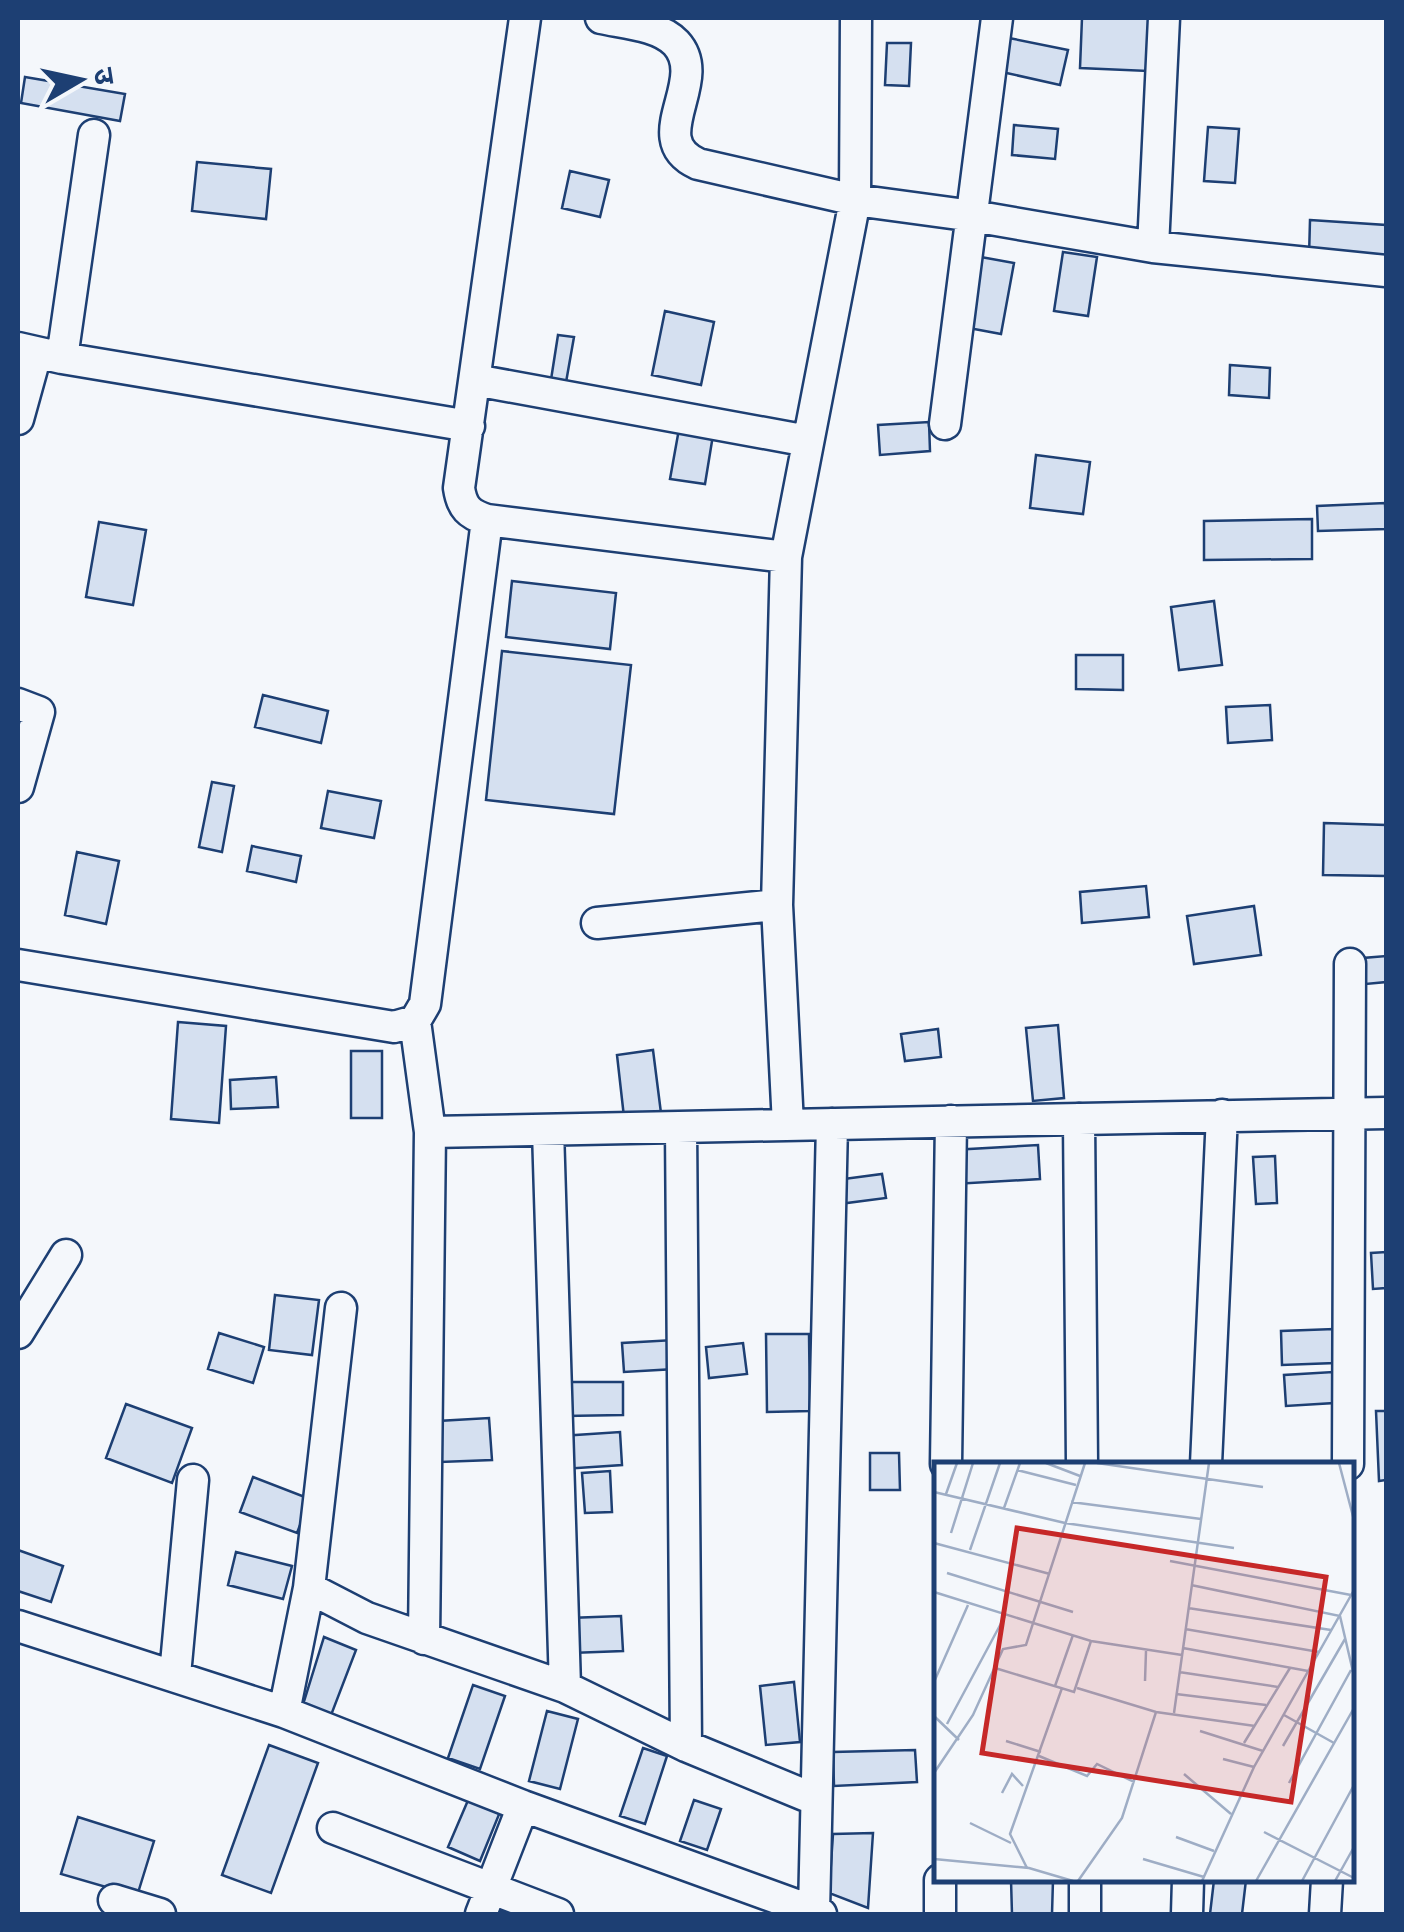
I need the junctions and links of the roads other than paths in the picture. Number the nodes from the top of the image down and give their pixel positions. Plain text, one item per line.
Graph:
1 (525, 18) edge
2 (601, 18) edge
3 (856, 18) edge
4 (996, 18) edge
5 (1164, 18) edge
6 (94, 135) dead end
7 (854, 200) junction
8 (973, 216) junction
9 (1154, 247) junction
10 (1386, 271) edge
11 (38, 353) edge
12 (475, 380) junction
13 (18, 419) edge
14 (945, 424) dead end
15 (469, 426) junction
16 (808, 441) junction
17 (487, 520) junction
18 (786, 557) junction
19 (18, 704) edge
20 (18, 787) edge
21 (777, 905) junction
22 (596, 923) dead end
23 (1350, 964) dead end
24 (18, 965) edge
25 (415, 1021) junction
26 (1350, 1113) junction
27 (1386, 1114) edge
28 (1222, 1115) junction
29 (1078, 1119) junction
30 (952, 1121) junction
31 (832, 1124) junction
32 (788, 1125) junction
33 (681, 1127) junction
34 (548, 1130) junction
35 (430, 1132) junction
36 (66, 1255) dead end
37 (341, 1308) dead end
38 (18, 1334) edge
39 (946, 1462) edge
40 (1082, 1462) edge
41 (1206, 1462) edge
42 (1348, 1462) edge
43 (193, 1480) dead end
44 (309, 1588) junction
45 (18, 1626) edge
46 (424, 1639) junction
47 (175, 1675) junction
48 (564, 1687) junction
49 (284, 1712) junction
50 (686, 1746) junction
51 (814, 1799) junction
52 (524, 1806) junction
53 (332, 1828) dead end
54 (940, 1882) edge
55 (1085, 1882) edge
56 (1188, 1882) edge
57 (1327, 1882) edge
58 (114, 1900) dead end
59 (486, 1901) edge
60 (817, 1913) edge
61 (160, 1914) edge
62 (558, 1914) edge
63 (940, 1914) edge
64 (1086, 1914) edge
65 (1187, 1914) edge
66 (1326, 1914) edge

1 - 12 street
2 - 7 street
3 - 7 street
4 - 8 street
5 - 9 street
6 - 11 street
7 - 8 street
7 - 16 street
8 - 9 street
8 - 14 street
9 - 10 street
11 - 13 street
11 - 15 street
12 - 15 street
12 - 16 street
15 - 17 street
16 - 18 street
17 - 18 street
17 - 25 street
18 - 21 street
19 - 20 street
21 - 22 street
21 - 32 street
23 - 26 street
24 - 25 street
25 - 35 street
26 - 27 street
26 - 28 street
26 - 42 street
28 - 29 street
28 - 41 street
29 - 30 street
29 - 40 street
30 - 31 street
30 - 39 street
31 - 32 street
31 - 51 street
32 - 33 street
33 - 34 street
33 - 50 street
34 - 35 street
34 - 48 street
35 - 46 street
36 - 38 street
37 - 44 street
43 - 47 street
44 - 46 street
44 - 49 street
45 - 47 street
46 - 48 street
47 - 49 street
48 - 50 street
49 - 52 street
50 - 51 street
51 - 60 street
52 - 59 street
52 - 60 street
53 - 59 street
54 - 63 street
55 - 64 street
56 - 65 street
57 - 66 street
58 - 61 street
59 - 62 street

